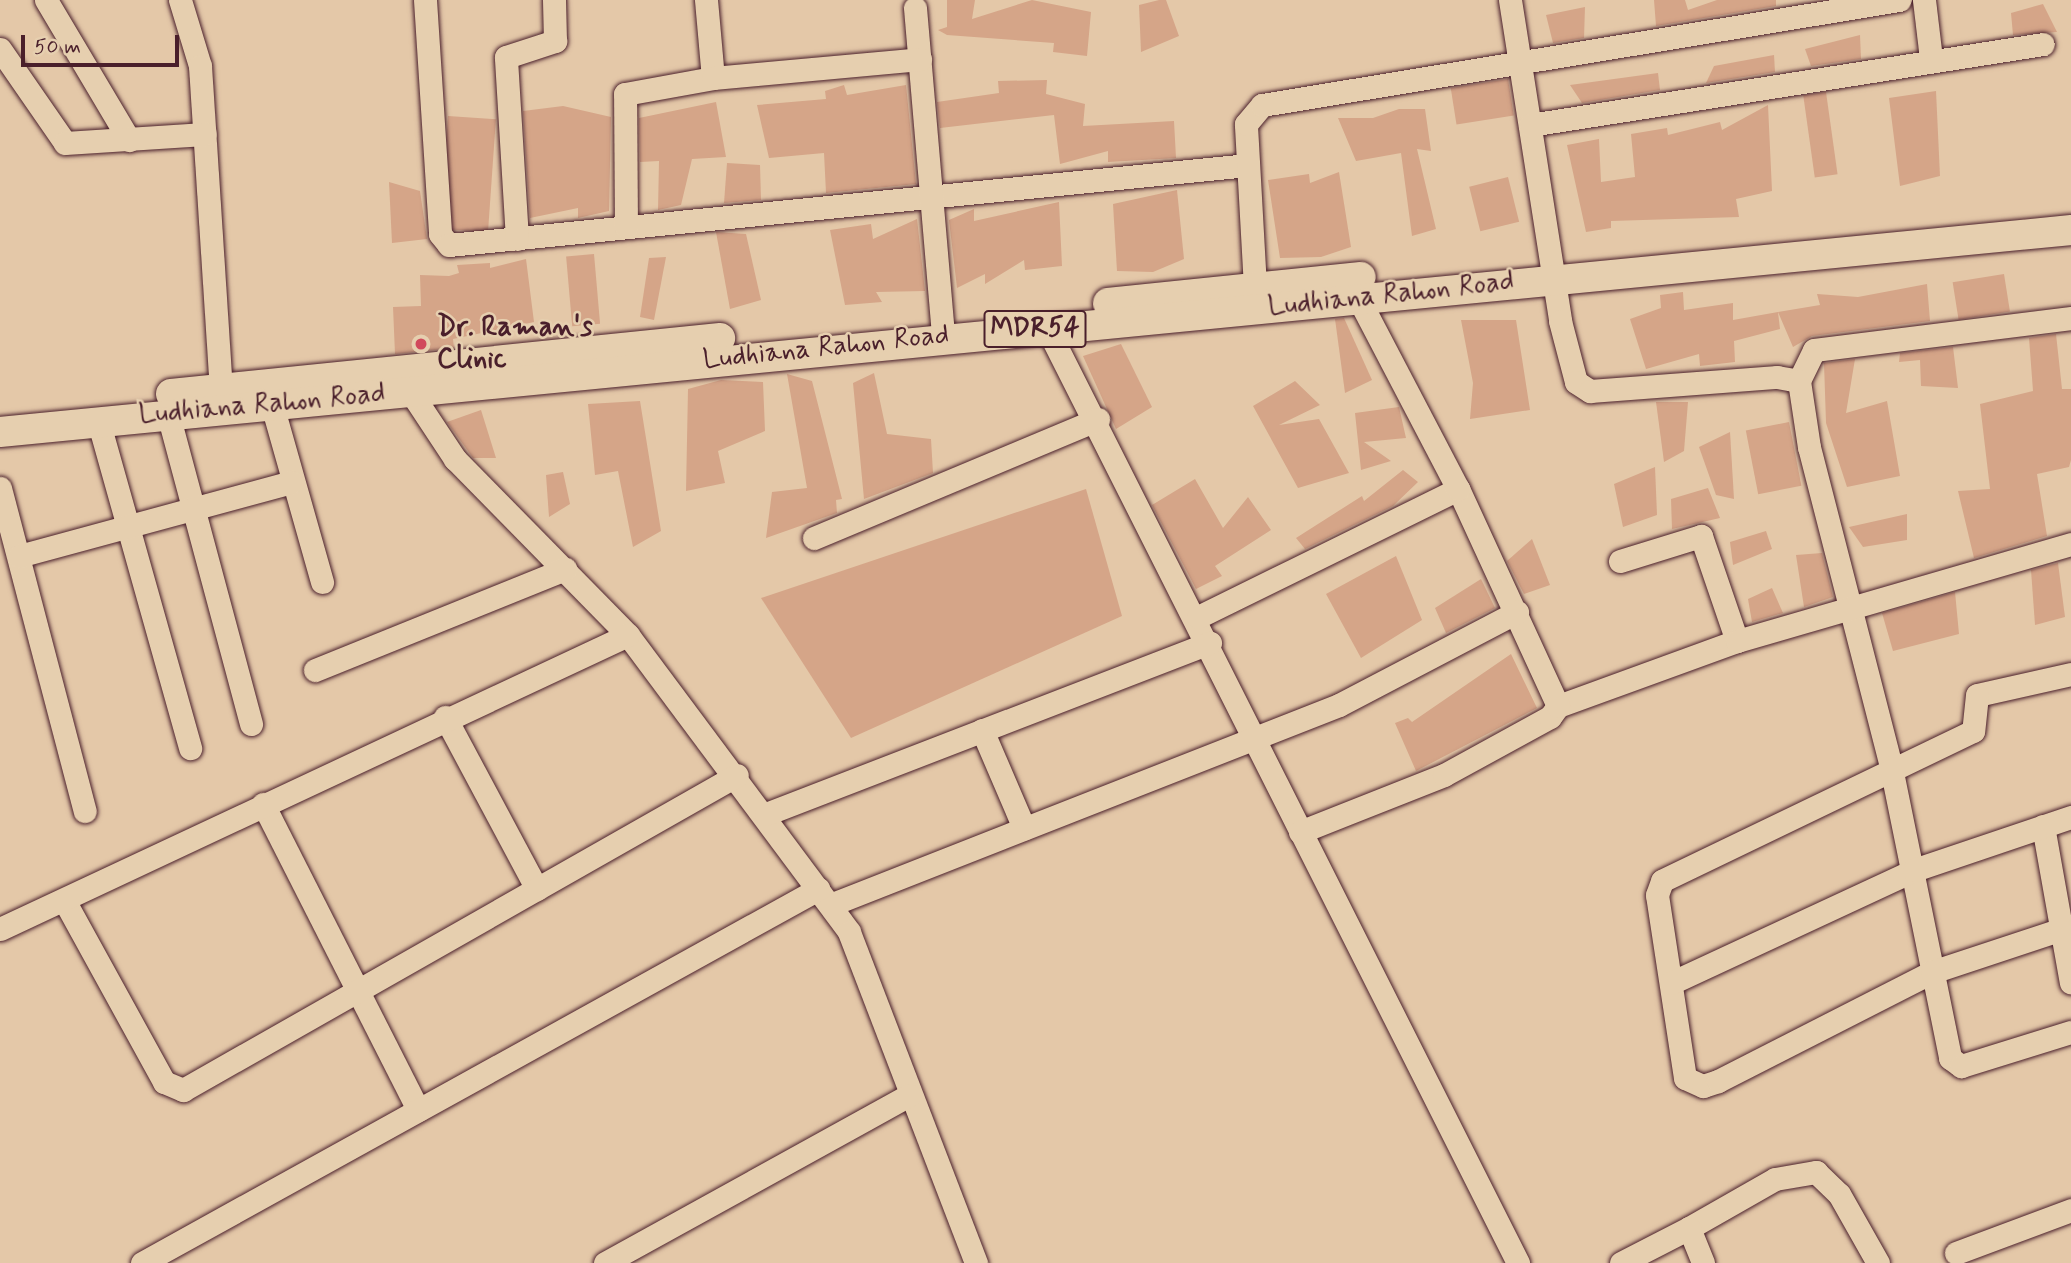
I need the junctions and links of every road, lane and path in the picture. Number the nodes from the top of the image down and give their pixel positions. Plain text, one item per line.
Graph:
1 (46, 0) edge
2 (180, 0) edge
3 (425, 0) edge
4 (554, 0) edge
5 (706, 0) edge
6 (1510, 0) edge
7 (1899, 0) edge
8 (1924, 0) edge
9 (915, 8) dead end
10 (2043, 44) dead end
11 (0, 49) edge
12 (1931, 59) junction
13 (920, 60) junction
14 (1521, 66) junction
15 (713, 78) junction
16 (1530, 125) junction
17 (205, 134) junction
18 (129, 140) junction
19 (1248, 165) junction
20 (931, 198) junction
21 (2071, 211) edge
22 (626, 227) junction
23 (2071, 230) edge
24 (517, 239) junction
25 (1553, 269) junction
26 (1255, 287) junction
27 (1358, 298) junction
28 (2071, 318) edge
29 (943, 326) junction
30 (1047, 328) junction
31 (408, 380) junction
32 (1799, 381) junction
33 (221, 400) junction
34 (272, 405) junction
35 (0, 412) edge
36 (168, 414) junction
37 (1098, 419) junction
38 (98, 420) junction
39 (0, 432) edge
40 (291, 482) junction
41 (0, 488) edge
42 (1458, 489) junction
43 (193, 505) junction
44 (5, 520) edge
45 (124, 524) junction
46 (814, 538) dead end
47 (2071, 544) edge
48 (19, 556) junction
49 (1620, 561) dead end
50 (565, 569) junction
51 (321, 582) dead end
52 (1851, 607) junction
53 (1517, 612) junction
54 (1198, 617) junction
55 (628, 635) junction
56 (1737, 641) junction
57 (1209, 643) junction
58 (315, 670) dead end
59 (2071, 674) edge
60 (1558, 706) junction
61 (445, 717) junction
62 (251, 724) dead end
63 (982, 730) junction
64 (1256, 735) junction
65 (190, 748) dead end
66 (1891, 767) junction
67 (737, 775) junction
68 (263, 804) junction
69 (85, 811) dead end
70 (766, 814) junction
71 (2071, 817) edge
72 (2043, 826) junction
73 (1024, 828) junction
74 (1300, 832) junction
75 (1914, 870) junction
76 (537, 889) junction
77 (824, 897) junction
78 (64, 900) junction
79 (2066, 928) edge
80 (0, 929) edge
81 (1932, 972) junction
82 (1671, 983) junction
83 (2071, 984) edge
84 (358, 991) junction
85 (2071, 1032) edge
86 (909, 1095) junction
87 (418, 1110) junction
88 (2071, 1210) edge
89 (1689, 1228) junction
90 (1956, 1253) dead end
91 (142, 1263) edge
92 (605, 1263) edge
93 (976, 1263) edge
94 (1518, 1263) edge
95 (1621, 1263) edge
96 (1703, 1263) edge
97 (1878, 1263) edge

1 - 18 street
2 - 17 street
3 - 24 street
4 - 24 street
5 - 15 street
6 - 14 street
7 - 14 street
8 - 12 street
9 - 13 street
10 - 12 street
11 - 18 street
12 - 16 street
13 - 15 street
13 - 20 street
14 - 16 street
14 - 19 street
15 - 22 street
16 - 25 street
17 - 18 street
17 - 33 street
19 - 20 street
19 - 26 street
20 - 22 street
20 - 29 street
21 - 25 main road, Ludhiana Rahon Road / MDR54
22 - 24 street
23 - 25 main road, Ludhiana Rahon Road / MDR54
25 - 26 main road, Ludhiana Rahon Road / MDR54
25 - 27 main road, Ludhiana Rahon Road / MDR54
25 - 32 street
26 - 29 main road, Ludhiana Rahon Road / MDR54
27 - 30 main road, Ludhiana Rahon Road / MDR54
27 - 42 street
28 - 32 street
29 - 30 main road, Ludhiana Rahon Road / MDR54
29 - 31 main road, Ludhiana Rahon Road / MDR54
30 - 37 street
31 - 33 main road, Ludhiana Rahon Road / MDR54
31 - 34 main road, Ludhiana Rahon Road / MDR54
31 - 50 street
32 - 52 street
33 - 34 main road, Ludhiana Rahon Road / MDR54
33 - 35 main road, Ludhiana Rahon Road / MDR54
33 - 36 main road, Ludhiana Rahon Road / MDR54
34 - 40 street
36 - 38 main road, Ludhiana Rahon Road / MDR54
36 - 43 street
37 - 46 street
37 - 54 street
38 - 39 main road, Ludhiana Rahon Road / MDR54
38 - 45 street
40 - 43 street
40 - 51 street
41 - 44 street
42 - 53 street
42 - 54 street
43 - 45 street
43 - 62 street
44 - 48 street
45 - 48 street
45 - 65 street
47 - 52 street
48 - 69 street
49 - 56 street
50 - 55 street
50 - 58 street
52 - 56 street
52 - 66 street
53 - 60 street
53 - 64 street
54 - 57 street
55 - 61 street
55 - 67 street
56 - 60 street
57 - 63 street
57 - 64 street
59 - 66 street
60 - 74 street
61 - 68 street
61 - 76 street
63 - 70 street
63 - 73 street
64 - 73 street
64 - 74 street
66 - 75 street
66 - 82 street
67 - 70 street
67 - 76 street
68 - 78 street
68 - 84 street
70 - 77 street
71 - 72 street
72 - 75 street
72 - 79 street
73 - 77 street
74 - 94 street
75 - 81 street
75 - 82 street
76 - 84 street
77 - 86 street
77 - 87 street
78 - 80 street
78 - 84 street
79 - 81 street
79 - 83 street
81 - 82 street
81 - 85 street
84 - 87 street
86 - 92 street
86 - 93 street
87 - 91 street
88 - 90 street
89 - 95 street
89 - 96 street
89 - 97 street

